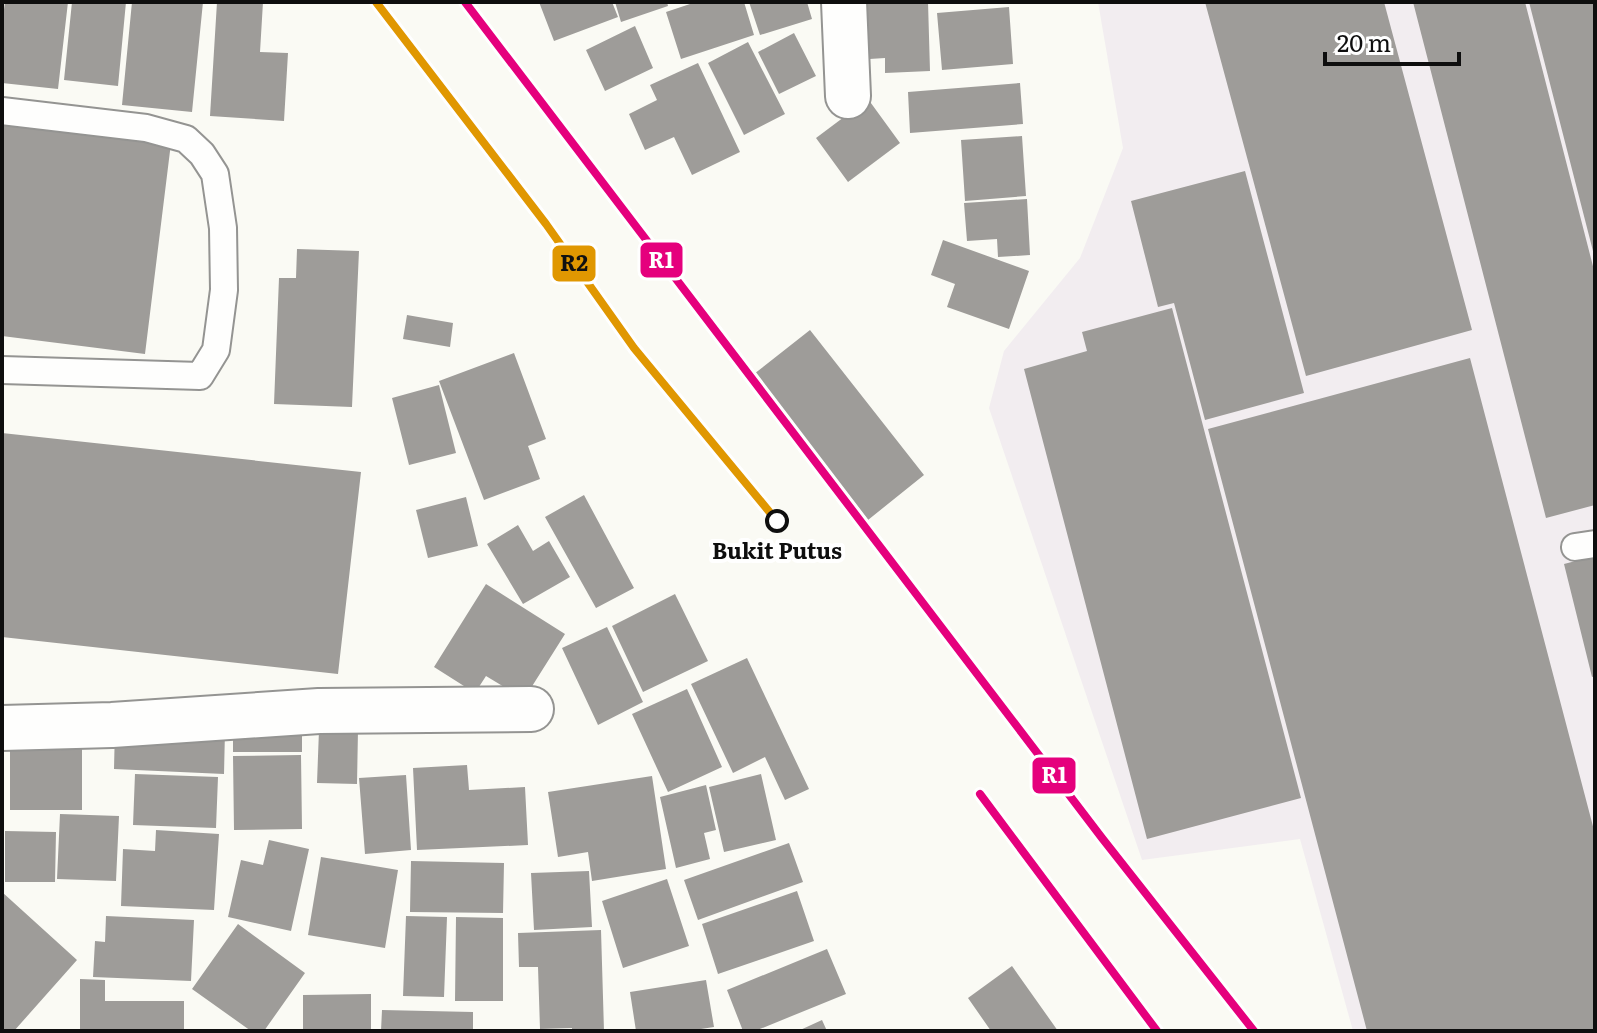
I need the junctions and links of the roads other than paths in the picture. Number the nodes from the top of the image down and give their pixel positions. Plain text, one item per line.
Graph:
1 (844, 2) edge
2 (848, 96) dead end
3 (2, 111) edge
4 (2, 370) edge
5 (531, 709) dead end
6 (2, 728) edge

1 - 2 street
3 - 4 lane
5 - 6 street

